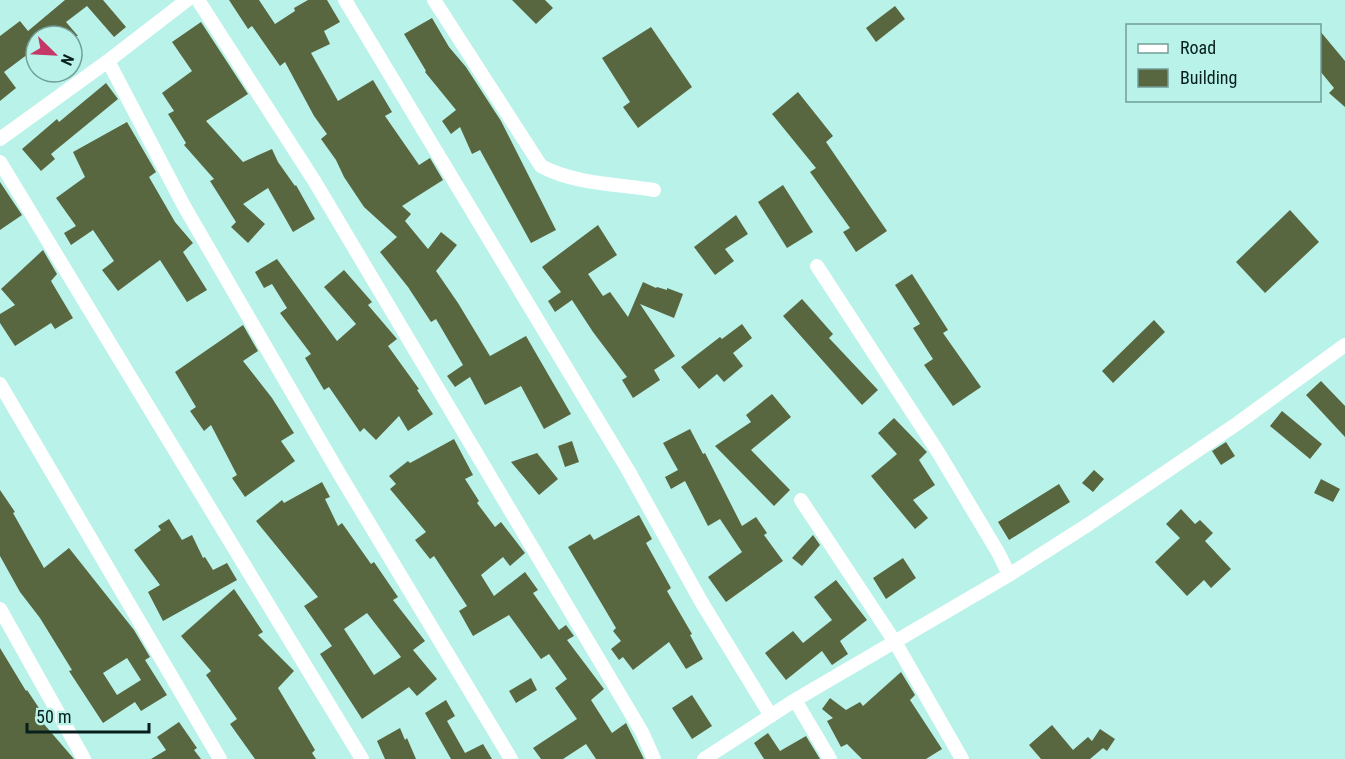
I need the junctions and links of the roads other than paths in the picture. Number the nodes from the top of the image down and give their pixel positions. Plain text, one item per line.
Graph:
1 (187, 0) edge
2 (198, 0) edge
3 (345, 0) edge
4 (434, 0) edge
5 (108, 61) junction
6 (0, 139) edge
7 (0, 162) edge
8 (654, 190) dead end
9 (817, 266) dead end
10 (1345, 345) edge
11 (2, 394) edge
12 (801, 500) dead end
13 (1010, 575) junction
14 (0, 609) edge
15 (895, 642) junction
16 (795, 700) junction
17 (771, 716) junction
18 (84, 759) edge
19 (220, 759) edge
20 (362, 759) edge
21 (511, 759) edge
22 (654, 759) edge
23 (704, 759) edge
24 (830, 759) edge
25 (962, 759) edge

1 - 5 street
2 - 22 street
3 - 17 street
4 - 8 street
5 - 6 street
5 - 21 street
7 - 20 street
9 - 13 street
10 - 13 street
11 - 19 street
12 - 15 street
13 - 15 street
14 - 18 street
15 - 16 street
15 - 25 street
16 - 17 street
16 - 24 street
17 - 23 street

